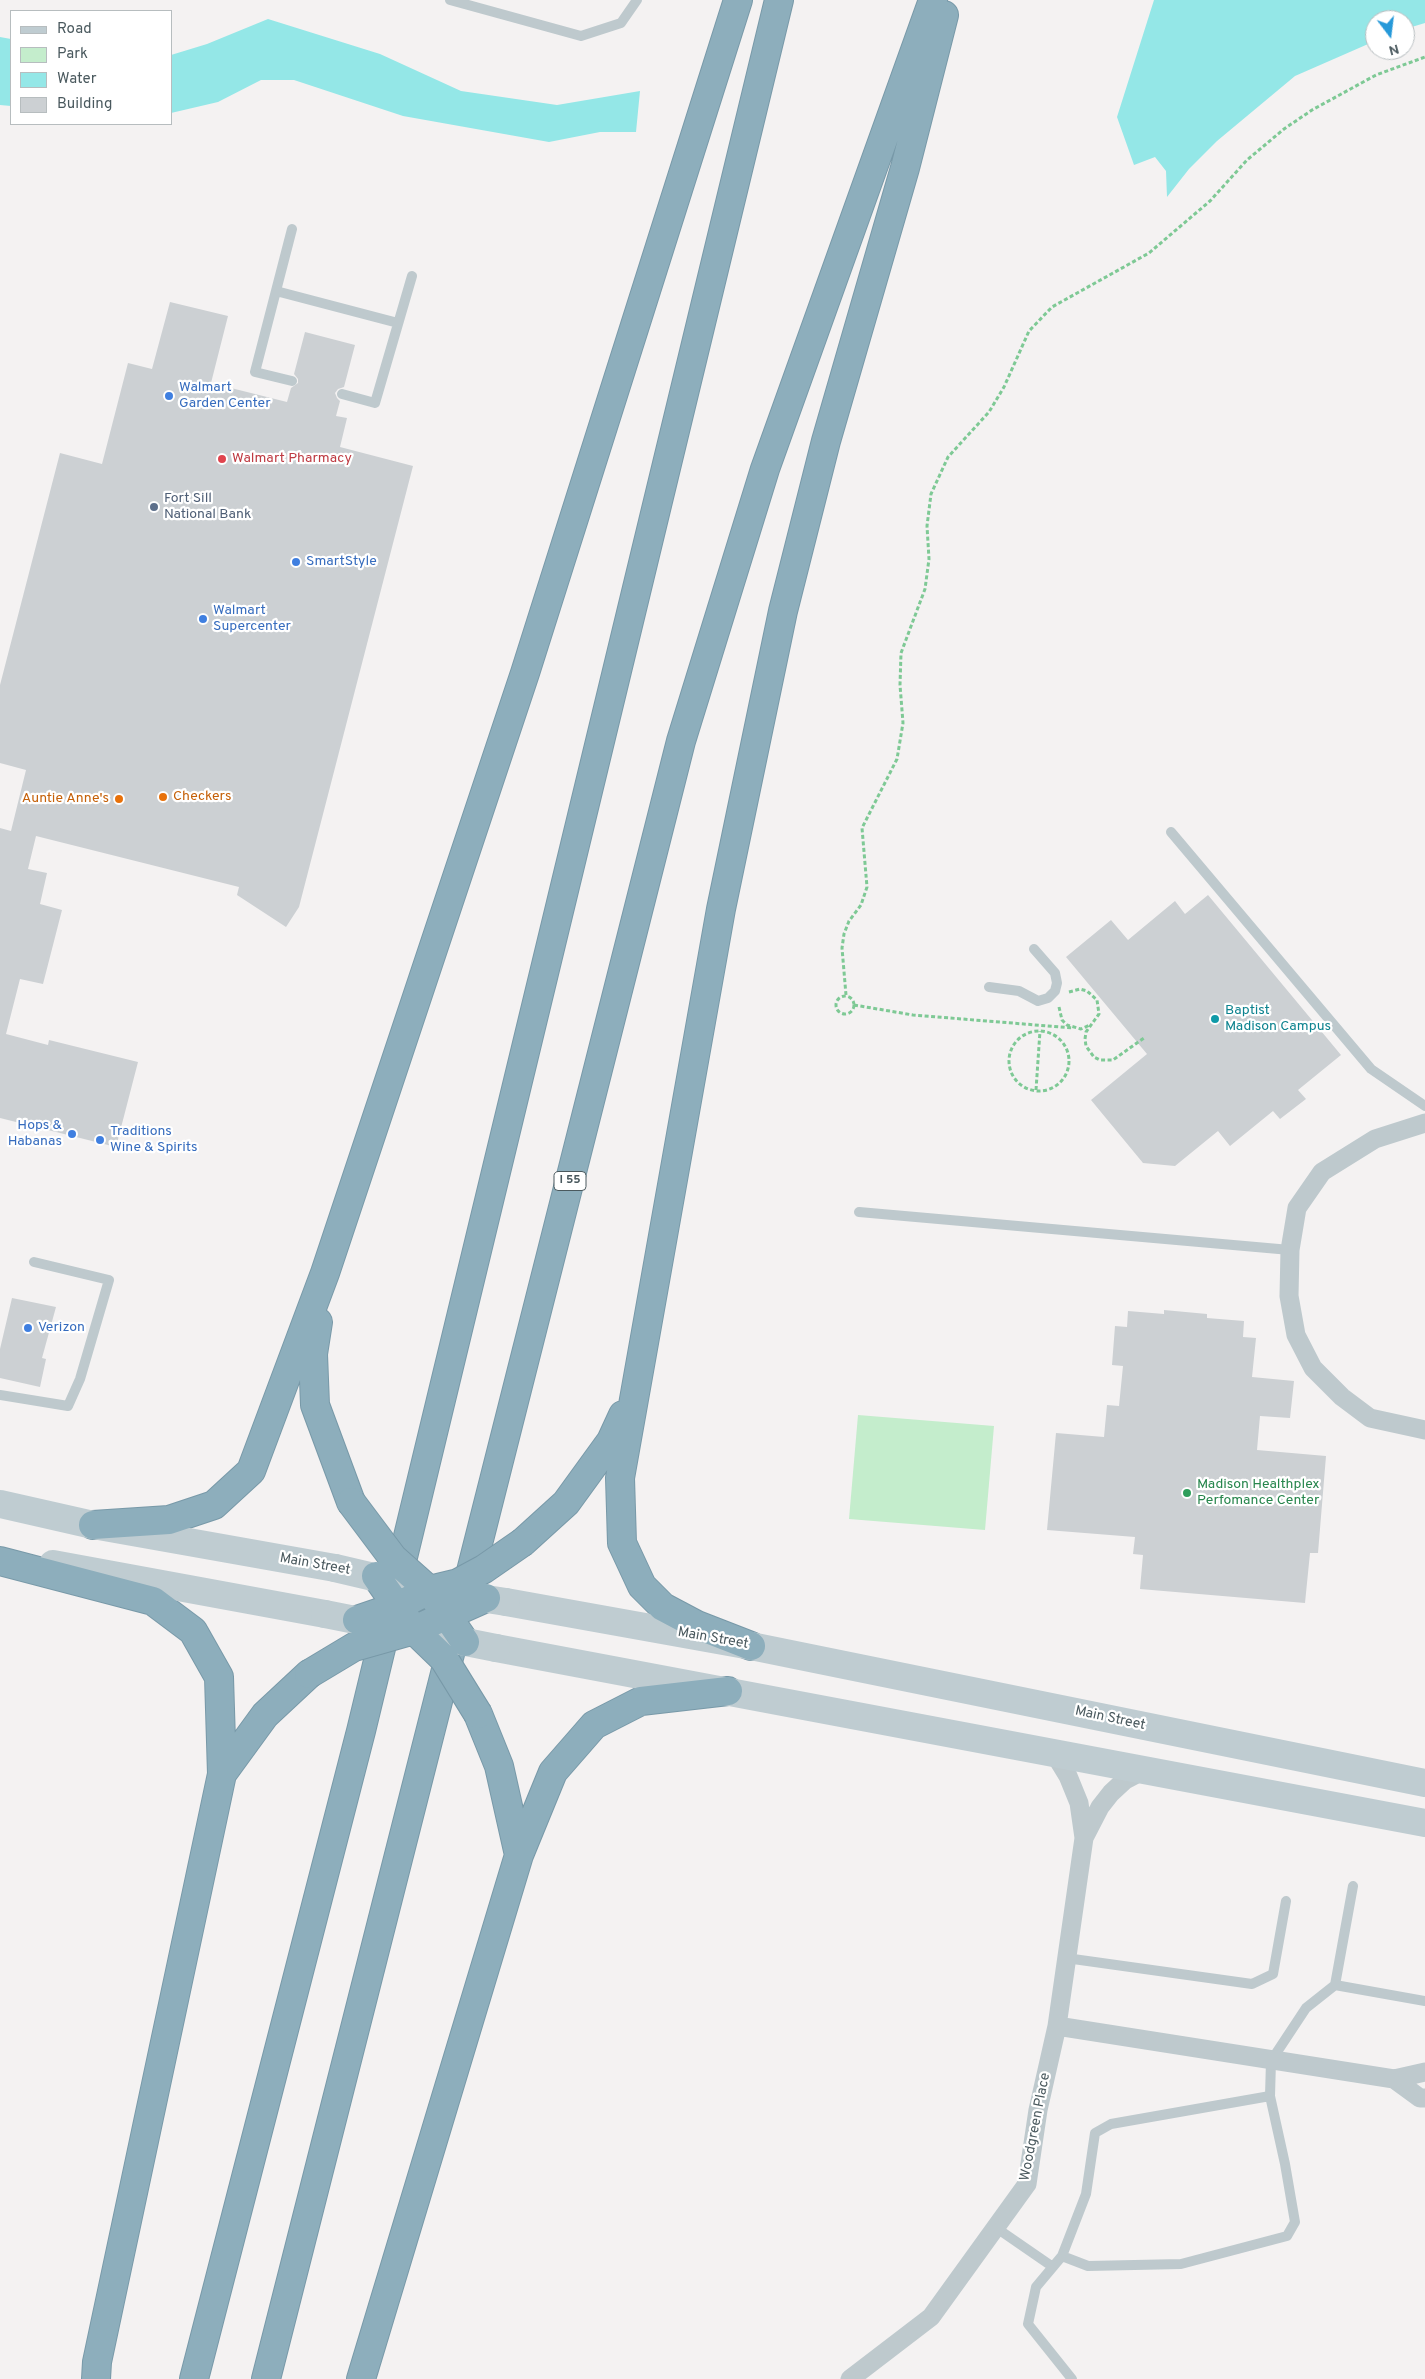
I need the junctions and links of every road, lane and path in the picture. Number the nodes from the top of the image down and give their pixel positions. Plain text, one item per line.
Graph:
1 (450, 0) edge
2 (637, 0) edge
3 (738, 0) edge
4 (779, 0) edge
5 (933, 0) edge
6 (948, 0) edge
7 (1425, 57) edge
8 (292, 228) dead end
9 (412, 276) dead end
10 (276, 291) junction
11 (398, 323) junction
12 (292, 381) dead end
13 (342, 394) dead end
14 (1171, 832) dead end
15 (1034, 949) dead end
16 (989, 987) dead end
17 (1066, 994) dead end
18 (846, 996) junction
19 (1062, 999) dead end
20 (854, 1005) junction
21 (1040, 1026) junction
22 (1090, 1026) junction
23 (1073, 1028) junction
24 (1040, 1031) junction
25 (1144, 1038) dead end
26 (1036, 1090) junction
27 (1425, 1106) edge
28 (1425, 1123) edge
29 (859, 1212) dead end
30 (1290, 1250) junction
31 (34, 1262) dead end
32 (325, 1273) junction
33 (637, 1385) junction
34 (0, 1395) edge
35 (1425, 1430) edge
36 (0, 1504) edge
37 (93, 1526) junction
38 (0, 1554) edge
39 (0, 1561) edge
40 (376, 1576) junction
41 (429, 1590) junction
42 (496, 1600) junction
43 (398, 1606) junction
44 (445, 1615) junction
45 (357, 1620) junction
46 (414, 1630) junction
47 (465, 1642) junction
48 (751, 1646) junction
49 (728, 1691) junction
50 (1054, 1753) junction
51 (1144, 1770) junction
52 (222, 1774) junction
53 (1425, 1783) edge
54 (1425, 1822) edge
55 (1084, 1838) junction
56 (519, 1855) junction
57 (1353, 1886) dead end
58 (1286, 1902) dead end
59 (1066, 1958) junction
60 (1335, 1985) junction
61 (1425, 2001) edge
62 (1057, 2026) junction
63 (1271, 2061) junction
64 (1425, 2072) edge
65 (1394, 2079) junction
66 (1270, 2096) junction
67 (1425, 2098) edge
68 (995, 2227) junction
69 (1062, 2256) junction
70 (1053, 2267) junction
71 (96, 2379) edge
72 (194, 2379) edge
73 (266, 2379) edge
74 (361, 2379) edge
75 (850, 2379) edge
76 (1072, 2379) edge

1 - 2 lane
3 - 32 highway
4 - 72 highway
5 - 73 highway, I 55
6 - 33 highway
7 - 18 path
8 - 10 lane
9 - 11 lane
10 - 11 lane
10 - 12 lane
11 - 13 lane
14 - 27 lane
15 - 16 lane
17 - 22 path
18 - 20 path
18 - 20 path
19 - 23 path
20 - 21 path
21 - 23 path
21 - 24 path
22 - 23 path
22 - 25 path
24 - 26 path
24 - 26 path
24 - 26 path
28 - 30 street
29 - 30 lane
30 - 35 street
31 - 34 lane
32 - 37 highway
32 - 41 highway, bridge
33 - 41 highway, bridge
33 - 48 highway
36 - 37 main road, Main Street
37 - 40 main road, Main Street, bridge
38 - 45 main road, bridge
39 - 52 highway
40 - 41 main road, Main Street, bridge
40 - 43 highway, bridge
41 - 42 main road, Main Street, bridge
41 - 43 highway, bridge
41 - 44 highway, bridge
42 - 44 highway, bridge
42 - 48 main road, Main Street
43 - 45 highway, bridge
43 - 46 highway, bridge
44 - 46 highway, bridge
44 - 47 highway, bridge
45 - 46 main road, bridge
46 - 47 main road, bridge
46 - 52 highway, bridge
46 - 56 highway, bridge
47 - 49 main road, bridge
48 - 53 main road, Main Street
49 - 50 main road
49 - 56 highway
50 - 51 main road
50 - 55 street, Woodgreen Place
51 - 54 main road
51 - 55 street, Woodgreen Place
52 - 71 highway
55 - 59 street, Woodgreen Place
56 - 74 highway
57 - 60 lane
58 - 59 lane
59 - 62 street, Woodgreen Place
60 - 61 lane
60 - 63 lane
62 - 63 street
62 - 68 street, Woodgreen Place
63 - 65 street
63 - 66 lane
64 - 65 street
65 - 67 street
66 - 69 lane
66 - 69 lane
68 - 70 lane
68 - 75 street, Woodgreen Place
69 - 70 lane
70 - 76 lane

